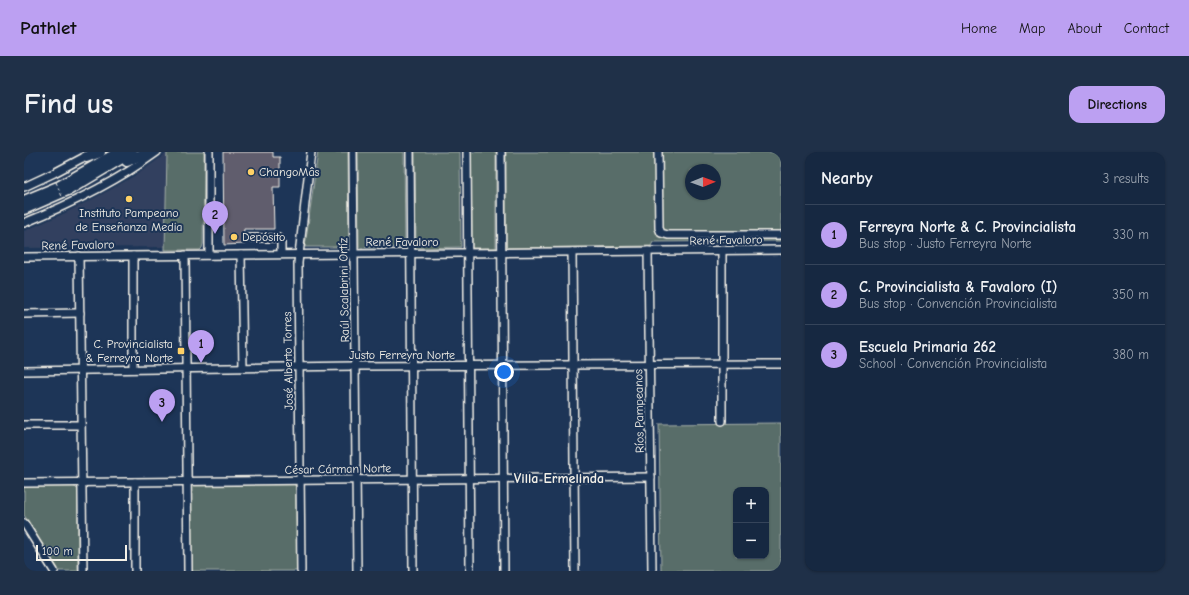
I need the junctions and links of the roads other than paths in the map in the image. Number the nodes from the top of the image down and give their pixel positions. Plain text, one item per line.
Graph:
1 (100, 152) edge
2 (120, 152) edge
3 (132, 152) edge
4 (147, 152) edge
5 (157, 152) edge
6 (209, 152) edge
7 (311, 152) edge
8 (353, 152) edge
9 (410, 152) edge
10 (467, 152) edge
11 (501, 152) edge
12 (658, 152) edge
13 (90, 154) edge
14 (24, 187) edge
15 (70, 189) junction
16 (24, 201) edge
17 (24, 209) edge
18 (24, 222) edge
19 (781, 235) edge
20 (248, 238) dead end
21 (781, 250) edge
22 (648, 251) junction
23 (722, 251) junction
24 (502, 252) junction
25 (572, 252) junction
26 (410, 253) junction
27 (467, 253) junction
28 (281, 254) junction
29 (298, 254) junction
30 (354, 254) junction
31 (186, 255) junction
32 (209, 255) junction
33 (241, 255) junction
34 (79, 256) junction
35 (133, 256) junction
36 (24, 257) edge
37 (80, 313) junction
38 (24, 314) edge
39 (781, 364) edge
40 (573, 365) junction
41 (650, 365) junction
42 (722, 365) junction
43 (355, 366) junction
44 (411, 366) junction
45 (468, 366) junction
46 (503, 366) junction
47 (299, 367) junction
48 (243, 368) junction
49 (133, 369) junction
50 (186, 369) junction
51 (80, 370) junction
52 (24, 371) edge
53 (722, 421) dead end
54 (81, 425) junction
55 (24, 426) edge
56 (651, 477) junction
57 (504, 478) junction
58 (574, 478) junction
59 (412, 479) junction
60 (469, 479) junction
61 (300, 480) junction
62 (356, 480) junction
63 (187, 481) junction
64 (24, 482) edge
65 (82, 482) junction
66 (134, 482) junction
67 (24, 523) edge
68 (54, 571) edge
69 (82, 571) edge
70 (135, 571) edge
71 (188, 571) edge
72 (301, 571) edge
73 (357, 571) edge
74 (413, 571) edge
75 (470, 571) edge
76 (504, 571) edge
77 (575, 571) edge
78 (652, 571) edge

1 - 13 highway
2 - 16 highway
3 - 15 highway
4 - 15 highway
5 - 18 street
6 - 32 street
7 - 29 street, José Alberto Torres
8 - 30 street, Raúl Scalabrini Ortíz
9 - 26 street
10 - 27 street
11 - 24 street
12 - 19 street
13 - 14 street
15 - 17 highway
20 - 28 street
21 - 23 street, René Favaloro
22 - 23 street, René Favaloro
22 - 25 street, René Favaloro
22 - 41 street, Ríos Pampeanos
23 - 42 street
24 - 25 street, René Favaloro
24 - 27 street, René Favaloro
24 - 46 street
25 - 40 street
26 - 27 street, René Favaloro
26 - 30 street, René Favaloro
26 - 44 street
27 - 45 street
28 - 29 street, René Favaloro
28 - 33 street, René Favaloro
29 - 30 street, René Favaloro
29 - 47 street, José Alberto Torres
30 - 43 street, Raúl Scalabrini Ortíz
31 - 32 street, René Favaloro
31 - 35 street, René Favaloro
31 - 50 street
32 - 33 street, René Favaloro
33 - 48 street
34 - 35 street, René Favaloro
34 - 36 street, René Favaloro
34 - 37 street
35 - 49 street
37 - 38 street
37 - 51 street
39 - 42 street, Justo Ferreyra Norte
40 - 41 street, Justo Ferreyra Norte
40 - 46 street, Justo Ferreyra Norte
40 - 58 street
41 - 42 street, Justo Ferreyra Norte
41 - 56 street, Ríos Pampeanos
42 - 53 street
43 - 44 street, Justo Ferreyra Norte
43 - 47 street, Justo Ferreyra Norte
43 - 62 street, Raúl Scalabrini Ortíz
44 - 45 street, Justo Ferreyra Norte
44 - 59 street
45 - 46 street, Justo Ferreyra Norte
45 - 60 street
46 - 57 street
47 - 48 street, Justo Ferreyra Norte
47 - 61 street, José Alberto Torres
48 - 50 street, Justo Ferreyra Norte
49 - 50 street, Justo Ferreyra Norte
49 - 51 street, Justo Ferreyra Norte
50 - 63 street
51 - 52 street, Justo Ferreyra Norte
51 - 54 street
54 - 55 street
54 - 65 street
56 - 58 street, César Cárman Norte
56 - 78 street, Ríos Pampeanos
57 - 58 street, César Cárman Norte
57 - 60 street, César Cárman Norte
57 - 76 street
58 - 77 street
59 - 60 street, César Cárman Norte
59 - 62 street, César Cárman Norte
59 - 74 street
60 - 75 street
61 - 62 street, César Cárman Norte
61 - 63 street, César Cárman Norte
61 - 72 street, José Alberto Torres
62 - 73 street, Raúl Scalabrini Ortíz
63 - 66 street, César Cárman Norte
63 - 71 street
64 - 65 street, César Cárman Norte
65 - 66 street, César Cárman Norte
65 - 69 street
66 - 70 street
67 - 68 street

